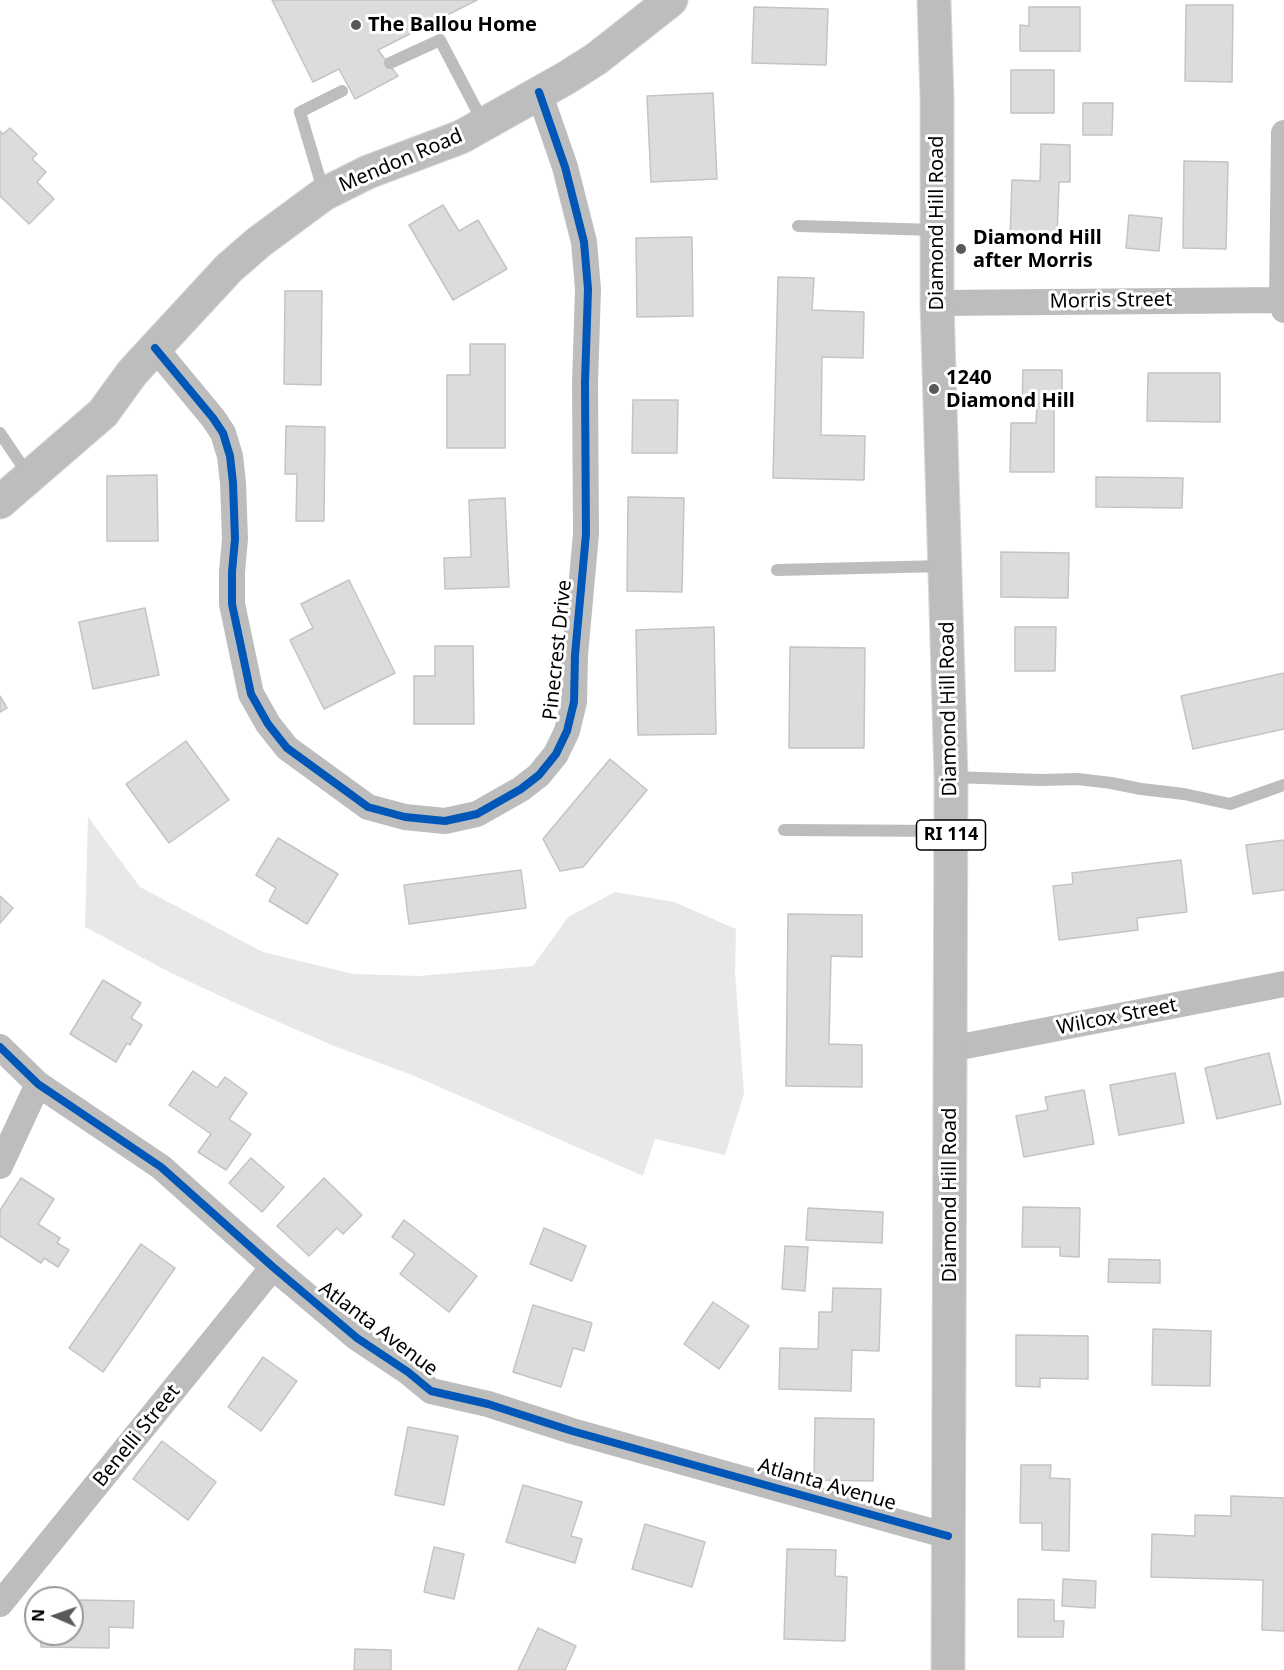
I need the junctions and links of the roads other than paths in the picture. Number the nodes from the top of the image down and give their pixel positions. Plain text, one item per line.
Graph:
1 (671, 0) edge
2 (934, 0) edge
3 (390, 63) dead end
4 (342, 91) dead end
5 (539, 92) junction
6 (484, 124) junction
7 (1284, 133) edge
8 (324, 194) junction
9 (798, 226) dead end
10 (937, 230) junction
11 (937, 303) junction
12 (1283, 303) edge
13 (155, 348) junction
14 (0, 433) edge
15 (30, 477) junction
16 (0, 502) edge
17 (945, 566) junction
18 (777, 570) dead end
19 (951, 777) junction
20 (1284, 785) edge
21 (784, 830) dead end
22 (951, 831) junction
23 (1284, 984) edge
24 (0, 1047) edge
25 (950, 1049) junction
26 (38, 1084) junction
27 (0, 1166) edge
28 (273, 1267) junction
29 (948, 1536) junction
30 (0, 1604) edge
31 (948, 1670) edge

1 - 5 main road, Mendon Road
2 - 10 main road, Diamond Hill Road / RI 114
3 - 6 lane
4 - 8 lane
5 - 6 main road, Mendon Road
5 - 13 street, Pinecrest Drive
6 - 8 main road, Mendon Road
7 - 12 street
8 - 13 main road, Mendon Road
9 - 10 lane
10 - 11 main road, Diamond Hill Road / RI 114
11 - 12 street, Morris Street
11 - 17 main road, Diamond Hill Road / RI 114
13 - 15 main road, Mendon Road
14 - 15 lane
15 - 16 main road, Mendon Road
17 - 18 lane
17 - 19 main road, Diamond Hill Road / RI 114
19 - 20 lane
19 - 22 main road, Diamond Hill Road / RI 114
21 - 22 lane
22 - 25 main road, Diamond Hill Road / RI 114
23 - 25 street, Wilcox Street
24 - 26 street, Atlanta Avenue
25 - 29 main road, Diamond Hill Road / RI 114
26 - 27 street
26 - 28 street, Atlanta Avenue
28 - 29 street, Atlanta Avenue
28 - 30 street, Benelli Street
29 - 31 main road, Diamond Hill Road / RI 114

